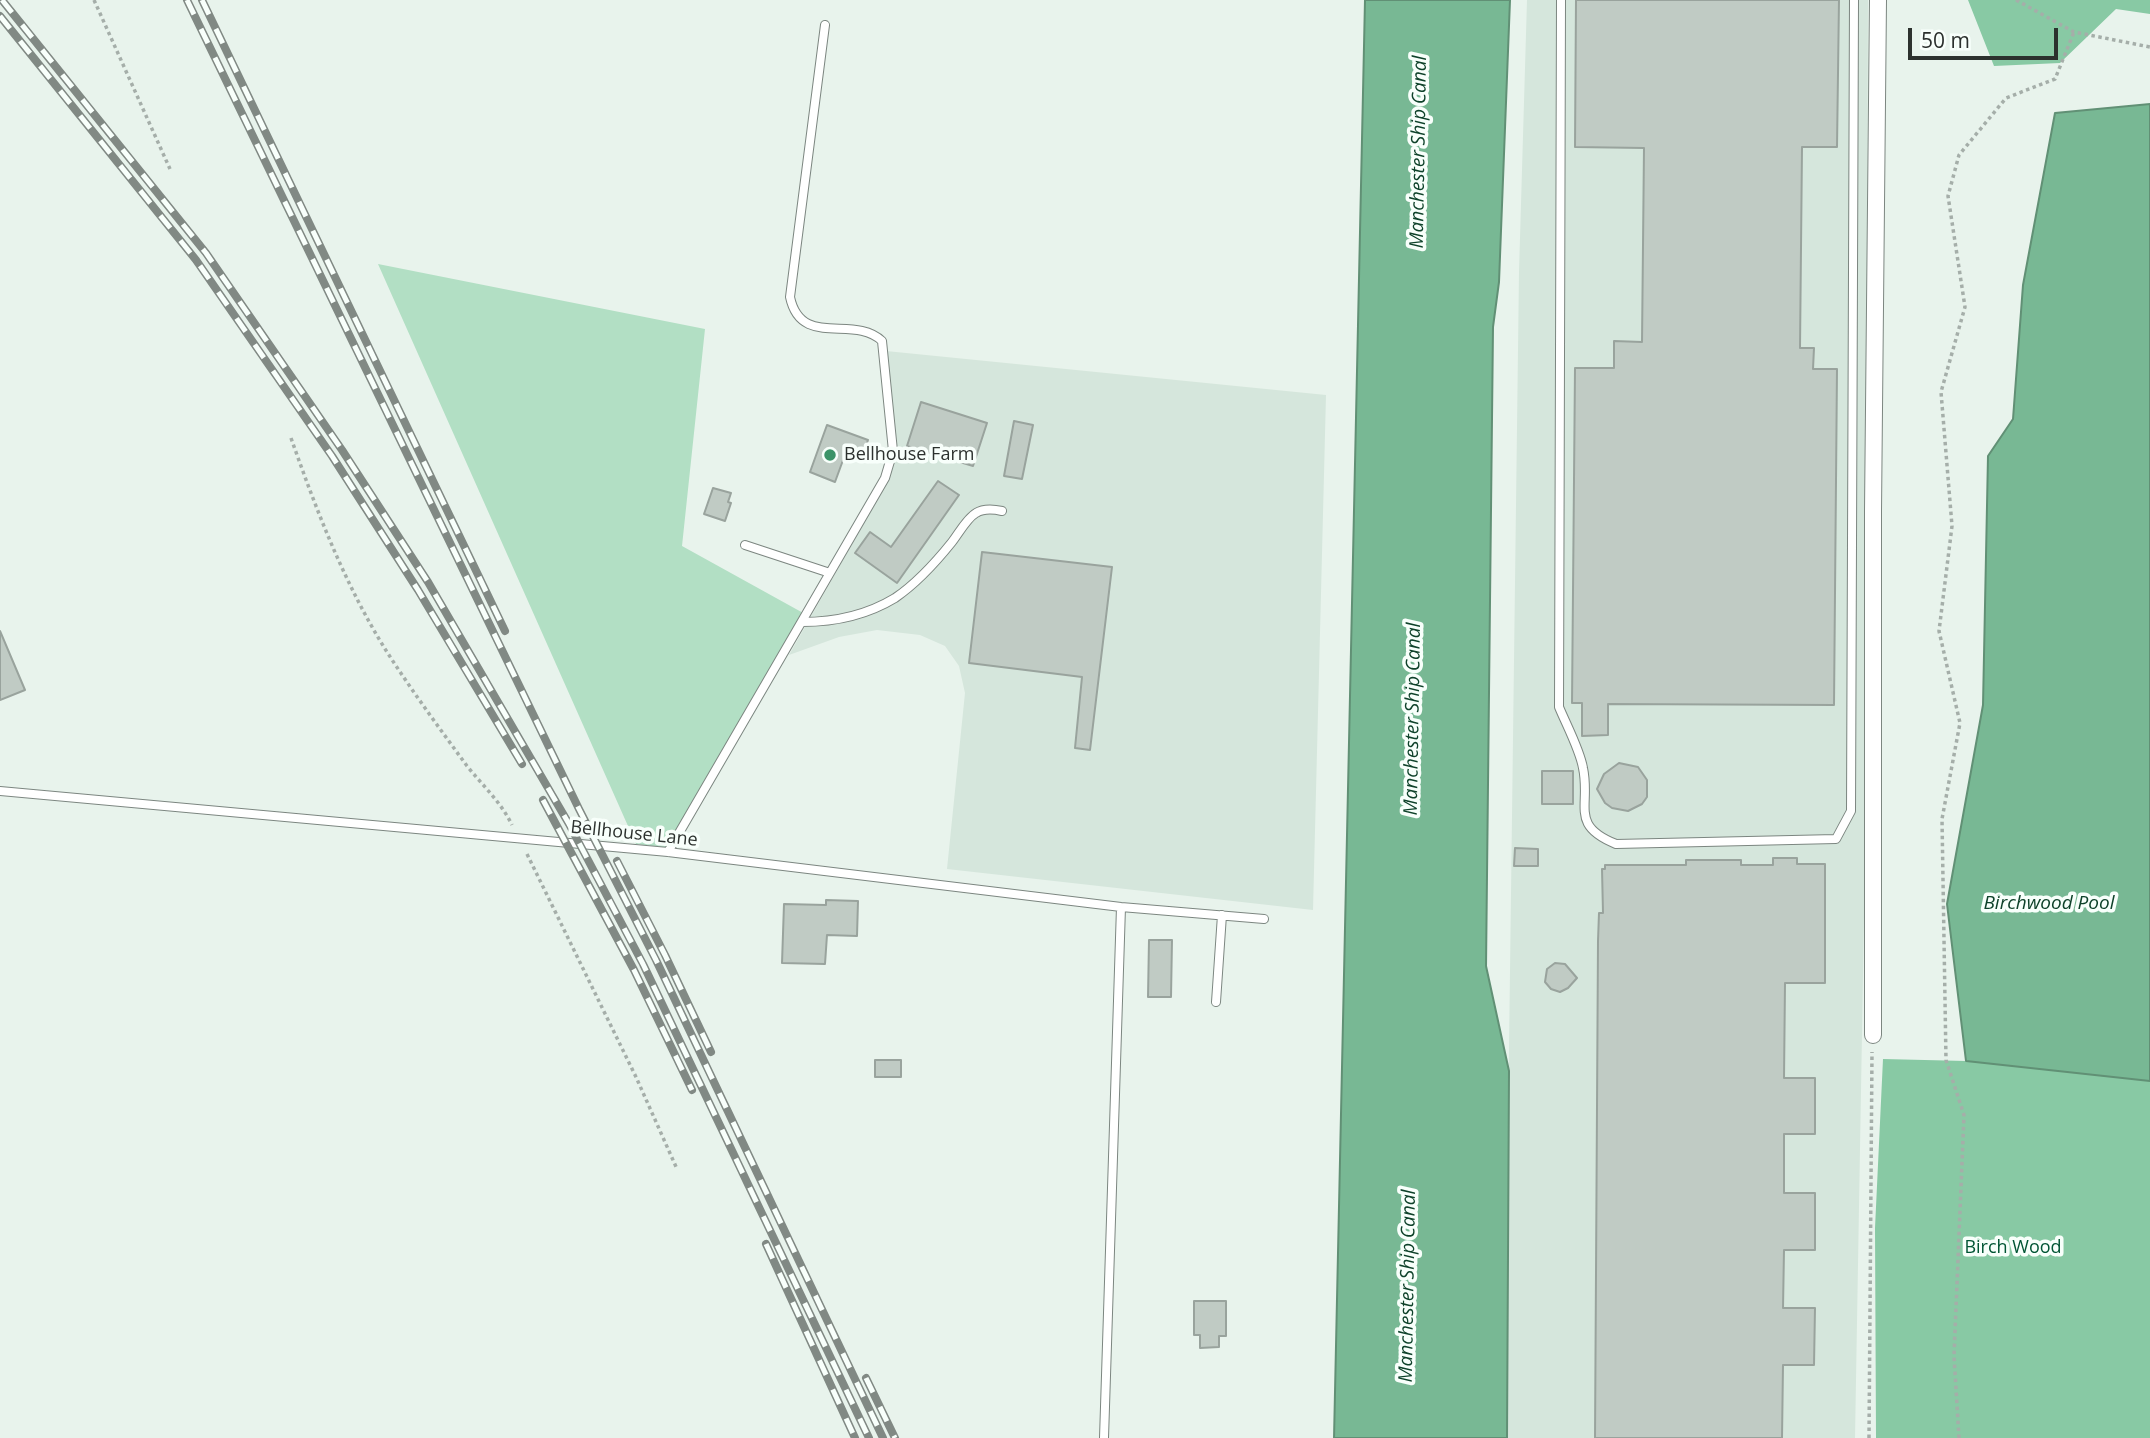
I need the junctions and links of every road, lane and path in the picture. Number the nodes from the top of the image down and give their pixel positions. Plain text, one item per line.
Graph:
1 (94, 0) edge
2 (1561, 0) edge
3 (1854, 0) edge
4 (1878, 0) edge
5 (2016, 0) edge
6 (825, 25) dead end
7 (2074, 32) junction
8 (2150, 47) edge
9 (170, 169) dead end
10 (291, 438) dead end
11 (1002, 511) dead end
12 (745, 545) dead end
13 (830, 573) junction
14 (802, 622) junction
15 (0, 791) edge
16 (519, 839) junction
17 (668, 852) junction
18 (1121, 908) junction
19 (1222, 915) junction
20 (1264, 919) dead end
21 (1216, 1002) dead end
22 (1872, 1035) joint
23 (677, 1169) dead end
24 (1104, 1438) edge
25 (1869, 1438) edge
26 (1959, 1438) edge

1 - 9 path
2 - 3 lane
4 - 22 street
5 - 7 path
6 - 13 lane
7 - 8 path
7 - 26 path
10 - 16 path
11 - 14 lane
12 - 13 lane
13 - 14 lane
14 - 17 lane
15 - 16 lane, Bellhouse Lane
16 - 17 lane, Bellhouse Lane
16 - 23 path
17 - 18 lane, Bellhouse Lane
18 - 19 lane, Bellhouse Lane
18 - 24 lane
19 - 20 lane, Bellhouse Lane
19 - 21 lane
22 - 25 path

